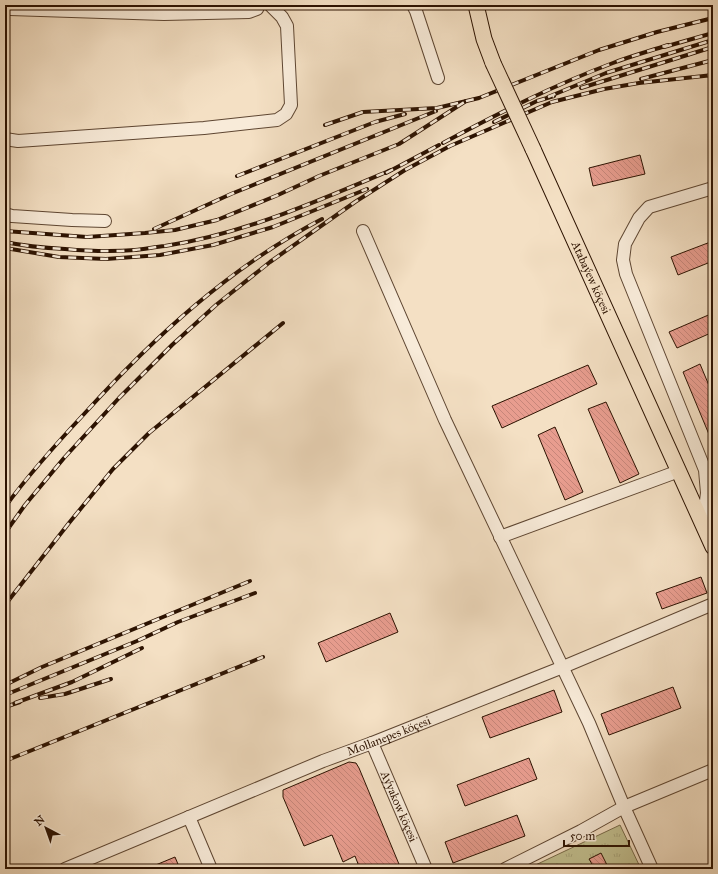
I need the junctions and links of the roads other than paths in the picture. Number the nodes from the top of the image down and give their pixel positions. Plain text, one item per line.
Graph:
1 (259, 5) edge
2 (270, 5) edge
3 (413, 5) edge
4 (476, 5) edge
5 (5, 8) edge
6 (438, 78) dead end
7 (5, 140) edge
8 (713, 188) edge
9 (5, 214) edge
10 (105, 221) dead end
11 (363, 231) dead end
12 (679, 472) junction
13 (703, 524) junction
14 (500, 537) junction
15 (713, 547) edge
16 (713, 604) edge
17 (563, 667) junction
18 (372, 743) junction
19 (713, 770) edge
20 (624, 807) junction
21 (189, 817) junction
22 (65, 869) edge
23 (211, 869) edge
24 (426, 869) edge
25 (505, 869) edge
26 (652, 869) edge

1 - 5 street
2 - 7 street
3 - 6 street
4 - 12 main road, Atabaýew köçesi, bridge
8 - 13 street
9 - 10 street
11 - 14 street
12 - 13 main road, Atabaýew köçesi
12 - 14 street
13 - 15 main road, Atabaýew köçesi
14 - 17 street
16 - 17 street, Mollanepes köçesi
17 - 18 street, Mollanepes köçesi
17 - 20 street
18 - 21 street, Mollanepes köçesi
18 - 24 street, Aýyakow köçesi
19 - 20 street
20 - 25 street
20 - 26 street
21 - 22 street, Mollanepes köçesi
21 - 23 street

